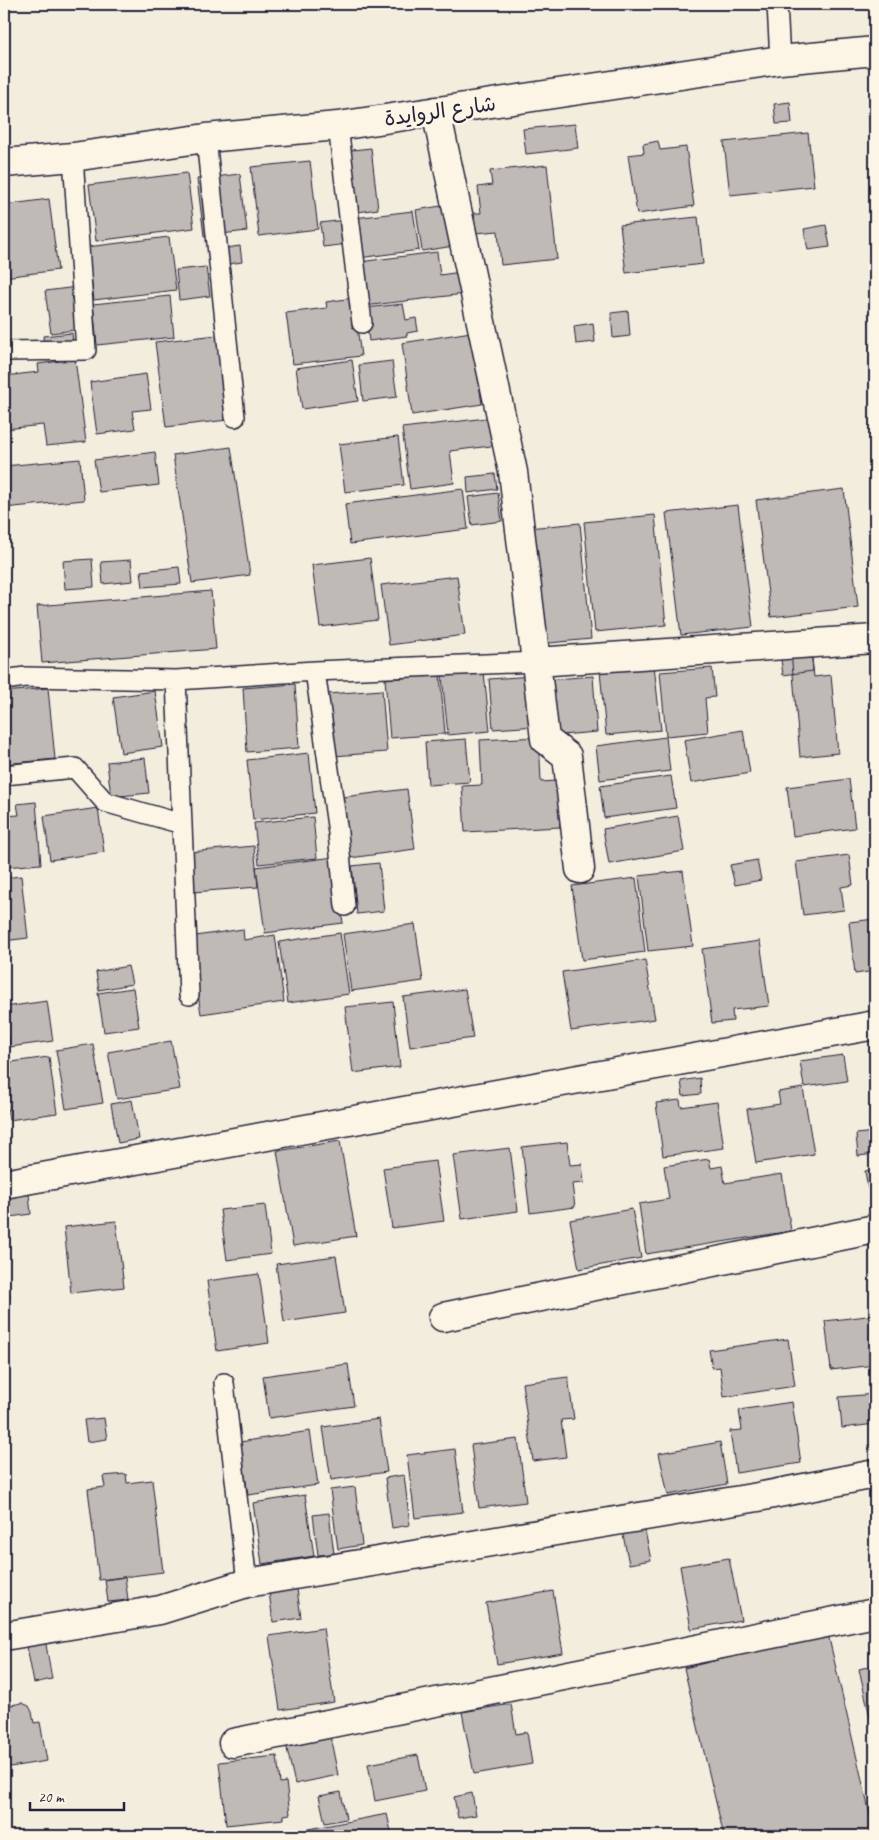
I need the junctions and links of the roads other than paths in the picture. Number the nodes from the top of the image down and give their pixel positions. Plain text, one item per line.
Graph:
1 (777, 4) edge
2 (875, 51) edge
3 (780, 60) junction
4 (436, 112) junction
5 (338, 126) junction
6 (206, 138) junction
7 (72, 157) junction
8 (4, 163) edge
9 (362, 323) dead end
10 (4, 351) edge
11 (235, 417) dead end
12 (875, 639) edge
13 (536, 662) junction
14 (315, 672) junction
15 (4, 680) edge
16 (176, 680) junction
17 (4, 775) edge
18 (182, 824) junction
19 (580, 869) dead end
20 (344, 906) dead end
21 (189, 995) dead end
22 (875, 1025) edge
23 (4, 1184) edge
24 (875, 1229) edge
25 (443, 1317) dead end
26 (224, 1382) dead end
27 (875, 1474) edge
28 (246, 1583) junction
29 (875, 1613) edge
30 (4, 1636) edge
31 (233, 1743) dead end

1 - 3 lane
2 - 3 street, شارع الروايدة
3 - 4 street, شارع الروايدة
4 - 5 street, شارع الروايدة
4 - 13 street
5 - 6 street, شارع الروايدة
5 - 9 lane
6 - 7 street, شارع الروايدة
6 - 11 lane
7 - 8 street, شارع الروايدة
7 - 10 lane
12 - 13 street
13 - 14 lane
13 - 19 street
14 - 16 lane
14 - 20 lane
15 - 16 lane
16 - 18 lane
17 - 18 lane
18 - 21 lane
22 - 23 street
24 - 25 street
26 - 28 lane
27 - 28 street
28 - 30 street
29 - 31 street

